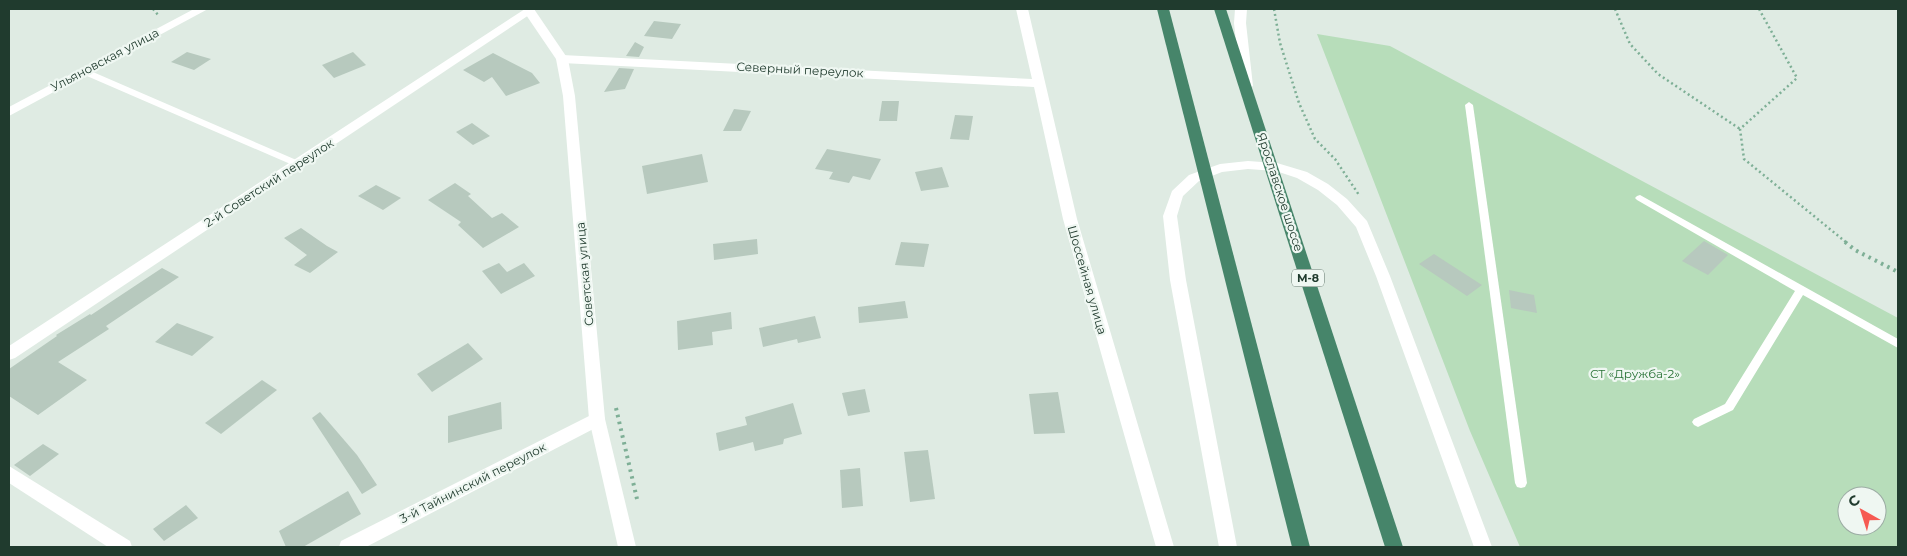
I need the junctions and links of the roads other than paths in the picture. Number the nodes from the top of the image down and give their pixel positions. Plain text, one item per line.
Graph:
1 (202, 9) edge
2 (1022, 9) edge
3 (1163, 9) edge
4 (1220, 9) edge
5 (1241, 9) edge
6 (529, 10) edge
7 (562, 58) junction
8 (83, 72) junction
9 (1038, 82) junction
10 (1248, 95) junction
11 (1469, 105) dead end
12 (9, 112) edge
13 (298, 164) junction
14 (1640, 198) dead end
15 (1801, 290) junction
16 (1898, 344) edge
17 (9, 354) edge
18 (597, 419) junction
19 (1698, 422) dead end
20 (9, 474) edge
21 (1521, 483) dead end
22 (123, 547) edge
23 (348, 547) edge
24 (627, 547) edge
25 (1165, 547) edge
26 (1228, 547) edge
27 (1301, 547) edge
28 (1394, 547) edge
29 (1483, 547) edge

1 - 8 street, Ульяновская улица
2 - 9 street, Шоссейная улица
3 - 27 highway
4 - 10 highway, Ярославское шоссе / М-8
5 - 10 street
6 - 7 street, Советская улица
6 - 13 street, 2-й Советский переулок
7 - 9 street, Северный переулок
7 - 18 street, Советская улица
8 - 12 street, Ульяновская улица
8 - 13 lane
9 - 25 street, Шоссейная улица
10 - 28 highway, Ярославское шоссе / М-8
11 - 21 lane
13 - 17 street, 2-й Советский переулок
14 - 15 lane
15 - 16 lane
15 - 19 lane
18 - 23 street, 3-й Тайнинский переулок
18 - 24 street, Советская улица
20 - 22 street
26 - 29 street

